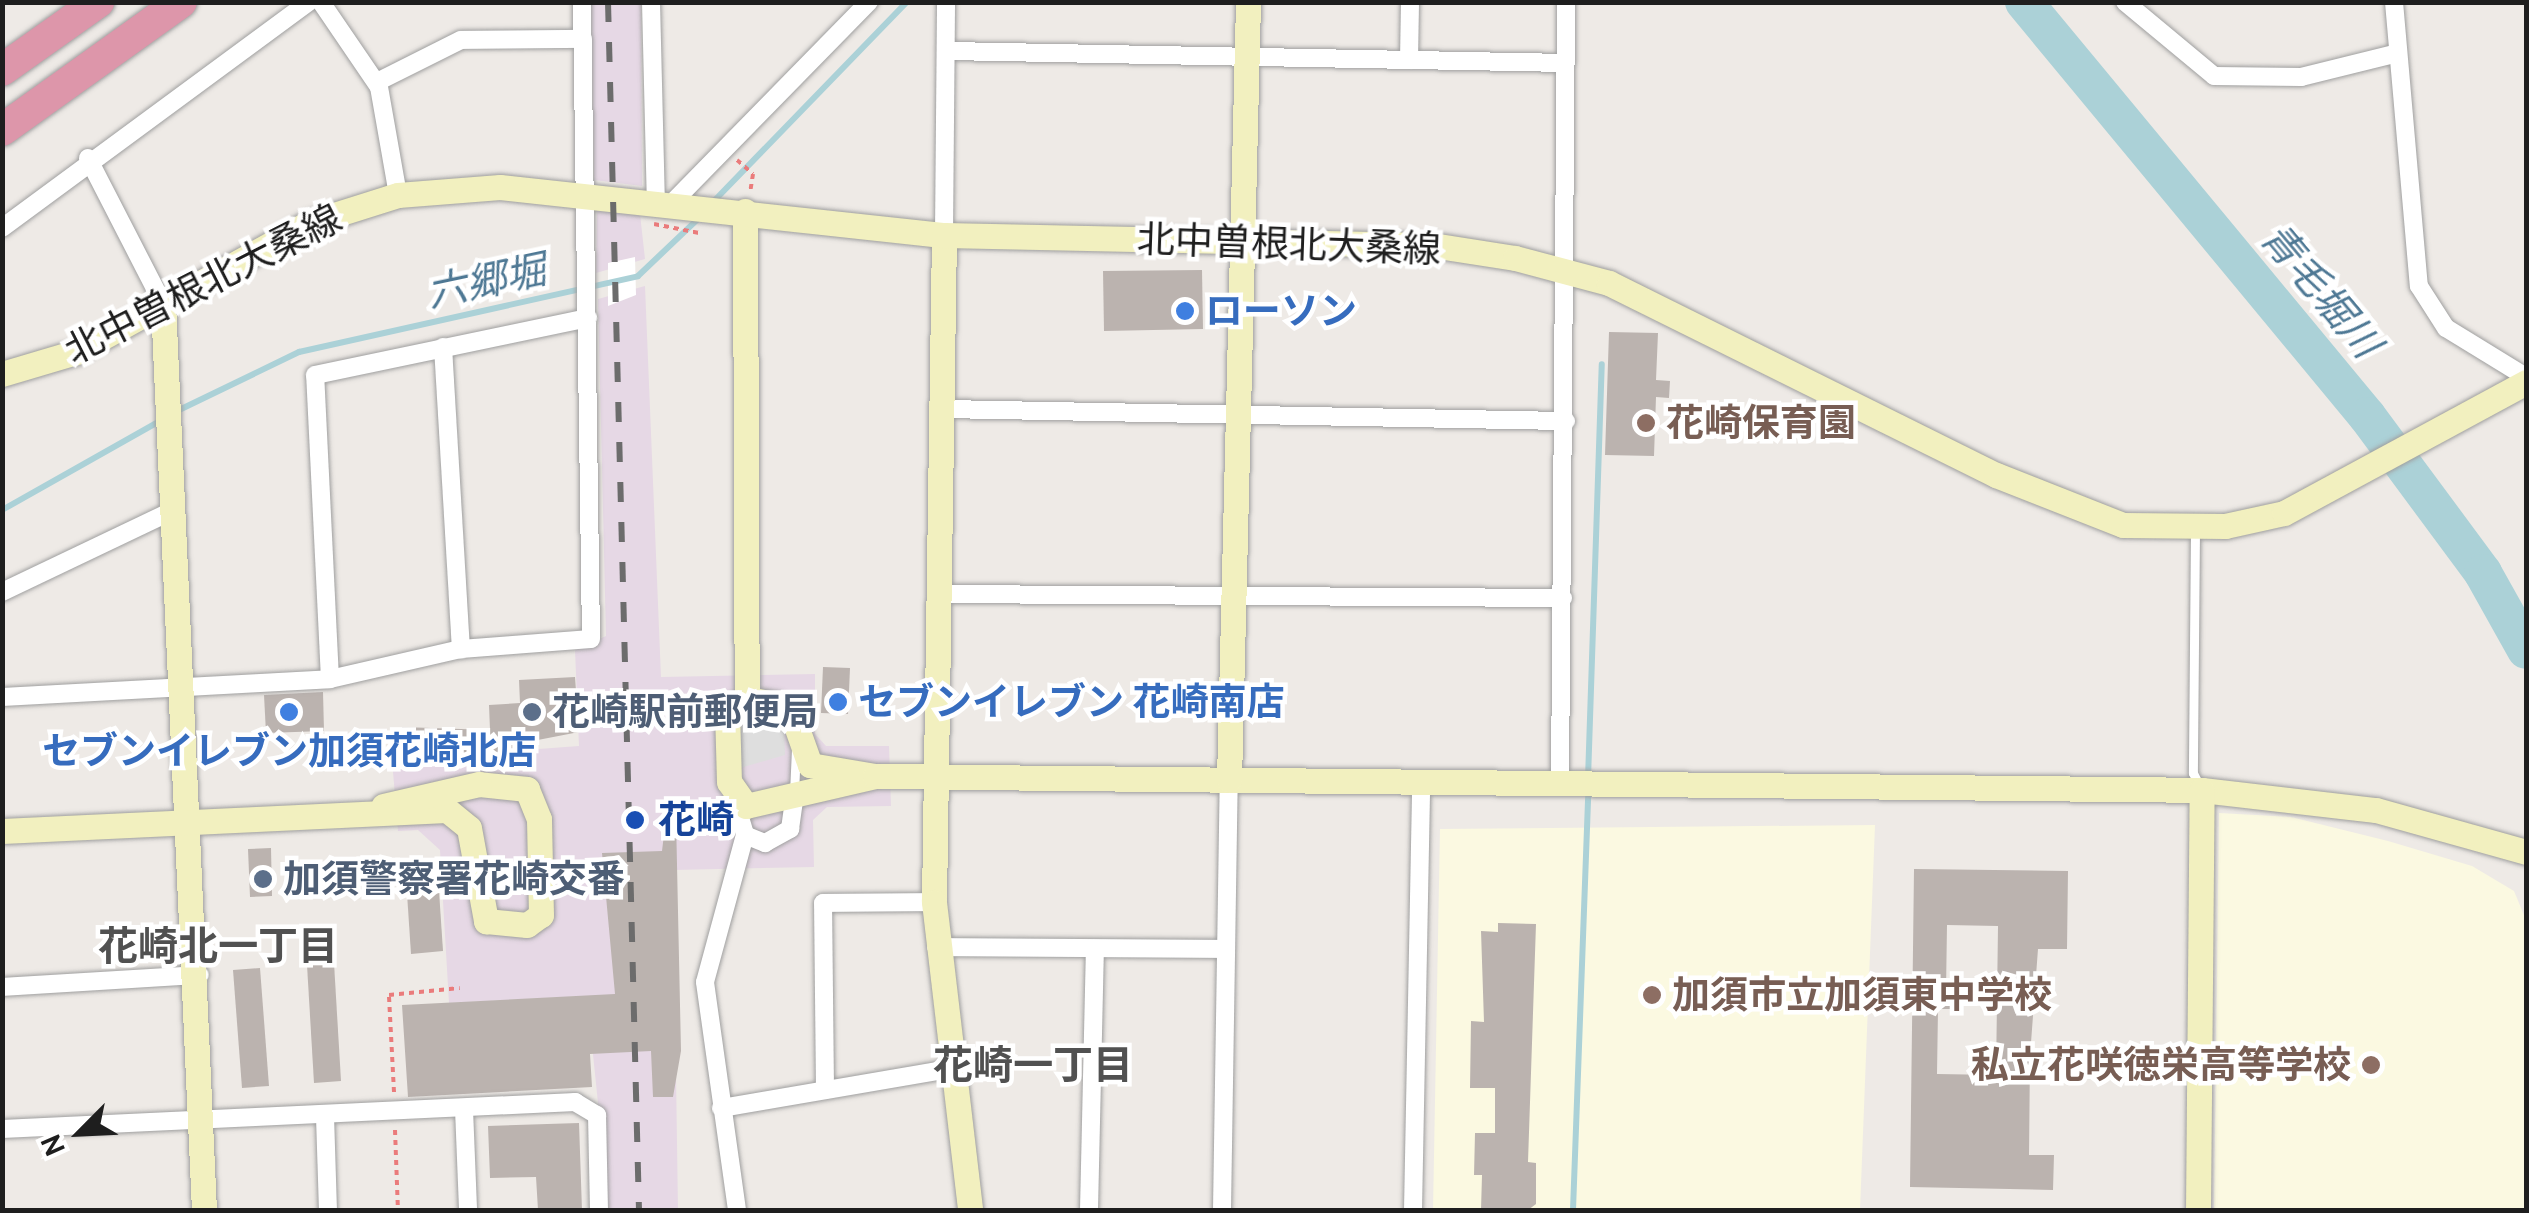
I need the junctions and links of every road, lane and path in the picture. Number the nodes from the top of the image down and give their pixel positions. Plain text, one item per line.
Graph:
1 (98, 2) edge
2 (181, 2) edge
3 (309, 2) edge
4 (321, 2) edge
5 (582, 2) edge
6 (651, 2) edge
7 (869, 2) edge
8 (946, 2) edge
9 (1248, 2) edge
10 (1410, 2) edge
11 (1566, 2) edge
12 (2125, 2) edge
13 (2394, 2) edge
14 (582, 39) junction
15 (948, 52) junction
16 (2398, 53) junction
17 (1247, 57) junction
18 (1409, 60) junction
19 (1565, 63) junction
20 (2, 70) edge
21 (377, 82) junction
22 (2, 130) edge
23 (88, 158) junction
24 (735, 158) dead end
25 (586, 194) junction
26 (398, 195) junction
27 (672, 204) junction
28 (740, 206) junction
29 (2, 228) edge
30 (670, 231) dead end
31 (713, 234) dead end
32 (944, 234) junction
33 (1243, 242) junction
34 (1568, 270) junction
35 (163, 304) junction
36 (588, 311) junction
37 (443, 347) junction
38 (2, 374) edge
39 (2526, 380) edge
40 (944, 410) junction
41 (1239, 416) junction
42 (1566, 420) junction
43 (174, 510) junction
44 (2195, 527) junction
45 (2, 592) edge
46 (942, 594) junction
47 (1563, 598) junction
48 (1234, 601) junction
49 (461, 649) junction
50 (330, 679) junction
51 (184, 687) junction
52 (2, 697) edge
53 (746, 699) junction
54 (798, 742) junction
55 (875, 776) junction
56 (937, 776) junction
57 (1229, 780) junction
58 (1422, 782) junction
59 (1560, 783) junction
60 (2202, 790) junction
61 (734, 798) junction
62 (794, 799) junction
63 (383, 806) junction
64 (191, 818) junction
65 (2, 831) edge
66 (745, 835) junction
67 (2526, 852) edge
68 (934, 902) junction
69 (936, 946) junction
70 (1226, 949) junction
71 (1094, 950) junction
72 (200, 975) junction
73 (2, 988) edge
74 (460, 988) dead end
75 (950, 1069) junction
76 (825, 1090) junction
77 (394, 1097) dead end
78 (464, 1108) junction
79 (721, 1108) junction
80 (325, 1116) junction
81 (206, 1122) junction
82 (394, 1126) dead end
83 (2, 1128) edge
84 (204, 1210) edge
85 (328, 1210) edge
86 (398, 1210) edge
87 (468, 1210) edge
88 (599, 1210) edge
89 (737, 1210) edge
90 (970, 1210) edge
91 (1089, 1210) edge
92 (1222, 1210) edge
93 (1413, 1210) edge
94 (2198, 1210) edge

1 - 20 highway
2 - 22 highway
3 - 23 street
4 - 21 street
5 - 14 street
6 - 27 street
7 - 27 street
8 - 15 street
9 - 17 street
10 - 18 street
11 - 19 street
12 - 16 street
13 - 16 street
14 - 21 street
14 - 25 street
15 - 17 street
15 - 32 street
16 - 39 street
17 - 18 street
17 - 33 street
18 - 19 street
19 - 34 street
21 - 26 street
23 - 29 street
23 - 35 street
24 - 28 path
25 - 26 street, 北中曽根北大桑線
25 - 27 street, 北中曽根北大桑線
25 - 36 street
26 - 35 street, 北中曽根北大桑線
27 - 28 street, 北中曽根北大桑線
28 - 32 street, 北中曽根北大桑線
28 - 53 street
30 - 31 path
32 - 33 street, 北中曽根北大桑線
32 - 40 street
33 - 34 street, 北中曽根北大桑線
33 - 41 street
34 - 42 street
34 - 44 street, 北中曽根北大桑線
35 - 38 street, 北中曽根北大桑線
35 - 43 street
36 - 37 street
36 - 49 street
37 - 49 street
37 - 50 street
39 - 44 street, 北中曽根北大桑線
40 - 41 street
40 - 46 street
41 - 42 street
41 - 48 street
42 - 47 street
43 - 45 street
43 - 51 street
44 - 60 lane
46 - 48 street
46 - 56 street
47 - 48 street
47 - 59 street
48 - 57 street
49 - 50 street
50 - 51 street
51 - 52 street
51 - 64 street
53 - 54 street
53 - 61 street
54 - 55 street
54 - 62 lane
55 - 56 street
55 - 62 street
56 - 57 street
56 - 68 street
57 - 58 street
57 - 70 street
58 - 59 street
58 - 93 street
59 - 60 street
60 - 67 street
60 - 94 street
61 - 62 street
61 - 66 street
62 - 66 street
63 - 63 street
63 - 64 street
64 - 65 street
64 - 72 street
66 - 79 street
68 - 69 street
68 - 76 street
69 - 71 street
69 - 75 street
70 - 71 street
70 - 92 street
71 - 91 street
72 - 73 street
72 - 81 street
74 - 77 path
75 - 76 street
75 - 90 street
76 - 79 street
78 - 80 street
78 - 87 street
78 - 88 street
79 - 89 street
80 - 81 street
80 - 85 street
81 - 83 street
81 - 84 street
82 - 86 path

